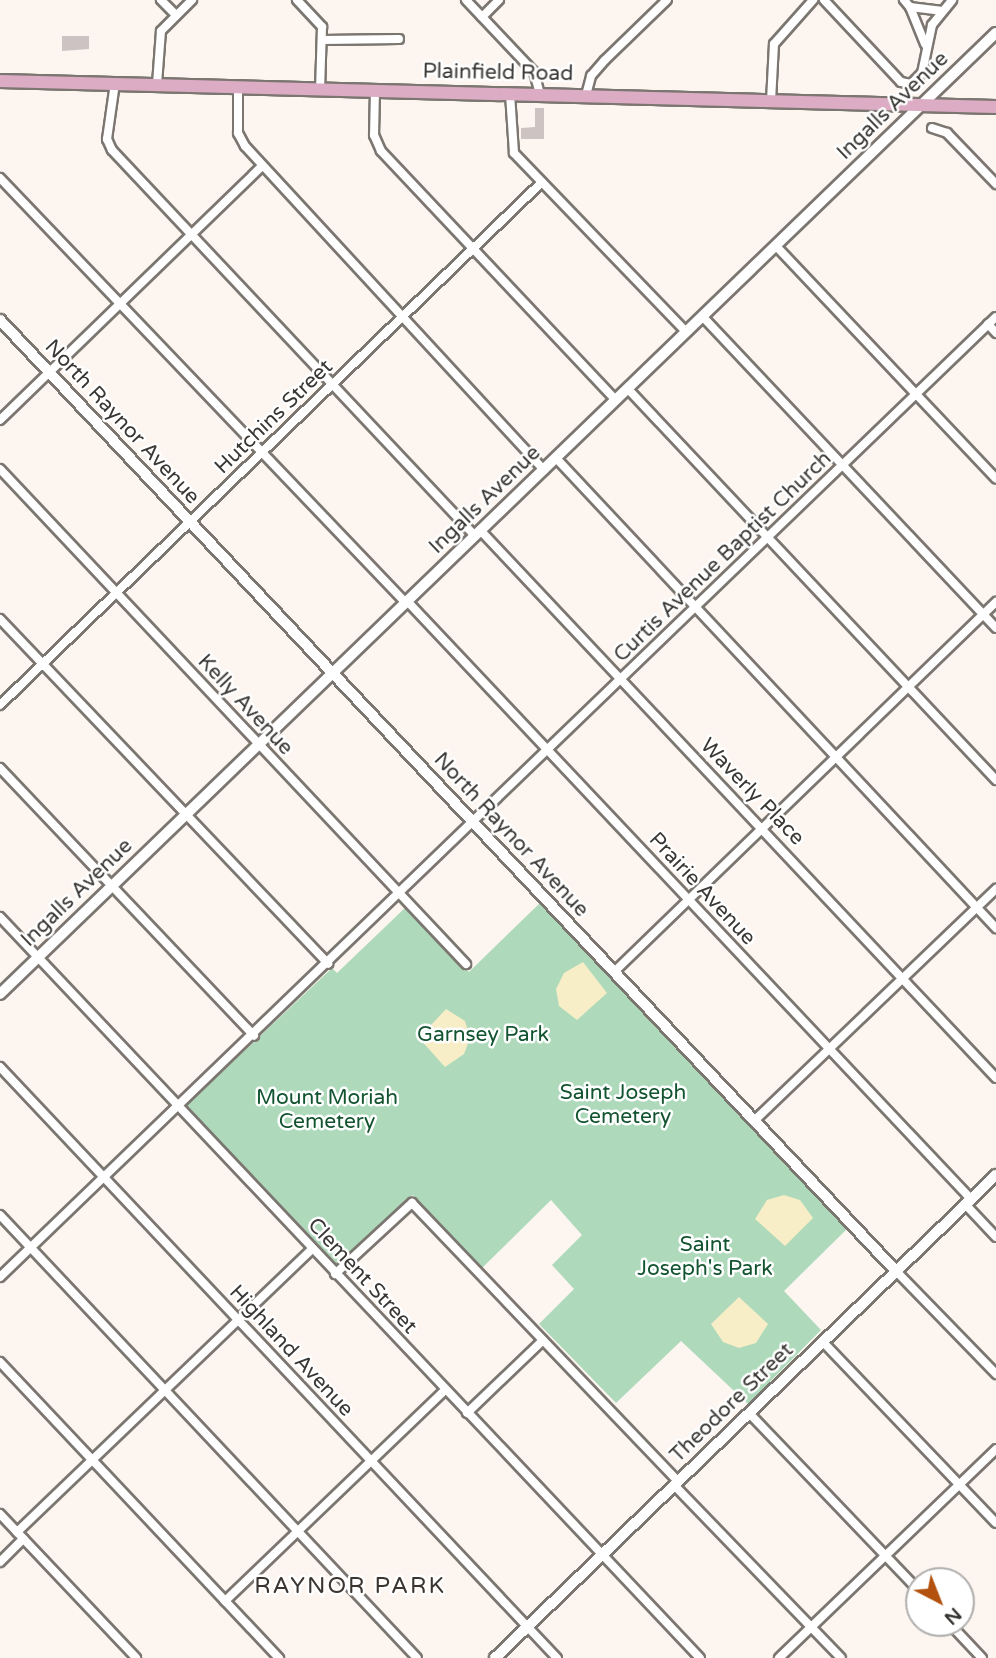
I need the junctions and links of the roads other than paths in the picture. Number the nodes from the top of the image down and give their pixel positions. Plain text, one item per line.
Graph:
1 (161, 0) edge
2 (192, 0) edge
3 (297, 0) edge
4 (466, 0) edge
5 (499, 0) edge
6 (667, 0) edge
7 (813, 0) edge
8 (824, 0) edge
9 (952, 0) edge
10 (907, 3) edge
11 (941, 11) junction
12 (176, 15) junction
13 (482, 17) junction
14 (996, 33) edge
15 (398, 39) dead end
16 (323, 40) junction
17 (925, 44) junction
18 (0, 81) edge
19 (114, 83) junction
20 (157, 84) junction
21 (238, 86) junction
22 (320, 89) junction
23 (375, 89) junction
24 (510, 94) junction
25 (540, 94) junction
26 (586, 95) junction
27 (771, 101) junction
28 (924, 104) junction
29 (996, 107) edge
30 (932, 128) dead end
31 (262, 166) junction
32 (0, 178) edge
33 (542, 182) junction
34 (996, 184) edge
35 (192, 234) junction
36 (776, 246) junction
37 (473, 248) junction
38 (122, 303) junction
39 (403, 316) junction
40 (703, 317) junction
41 (996, 317) edge
42 (0, 320) edge
43 (988, 324) junction
44 (687, 332) junction
45 (996, 333) edge
46 (50, 373) junction
47 (333, 385) junction
48 (628, 389) junction
49 (915, 395) junction
50 (616, 400) junction
51 (0, 420) edge
52 (263, 452) junction
53 (556, 458) junction
54 (842, 466) junction
55 (0, 469) edge
56 (544, 470) junction
57 (996, 479) edge
58 (190, 523) junction
59 (478, 533) junction
60 (769, 536) junction
61 (116, 594) junction
62 (996, 602) edge
63 (407, 603) junction
64 (695, 608) junction
65 (983, 614) junction
66 (0, 620) edge
67 (996, 628) edge
68 (42, 664) junction
69 (332, 674) junction
70 (621, 680) junction
71 (909, 686) junction
72 (0, 705) edge
73 (258, 746) junction
74 (548, 751) junction
75 (835, 758) junction
76 (0, 768) edge
77 (996, 780) edge
78 (185, 816) junction
79 (474, 821) junction
80 (763, 828) junction
81 (112, 886) junction
82 (996, 889) edge
83 (399, 892) junction
84 (689, 900) junction
85 (976, 907) junction
86 (0, 917) edge
87 (996, 928) edge
88 (38, 957) junction
89 (328, 964) junction
90 (466, 964) dead end
91 (614, 972) junction
92 (902, 979) junction
93 (0, 993) edge
94 (254, 1036) junction
95 (828, 1050) junction
96 (0, 1067) edge
97 (996, 1078) edge
98 (178, 1105) junction
99 (755, 1120) junction
100 (996, 1175) edge
101 (105, 1176) junction
102 (968, 1202) junction
103 (0, 1215) edge
104 (996, 1237) edge
105 (31, 1248) junction
106 (312, 1249) junction
107 (896, 1271) junction
108 (335, 1274) junction
109 (0, 1277) edge
110 (238, 1320) junction
111 (543, 1340) junction
112 (823, 1342) junction
113 (0, 1362) edge
114 (996, 1374) edge
115 (166, 1390) junction
116 (445, 1390) junction
117 (467, 1413) junction
118 (749, 1413) junction
119 (996, 1449) edge
120 (93, 1459) junction
121 (371, 1461) junction
122 (676, 1483) junction
123 (959, 1485) junction
124 (0, 1514) edge
125 (996, 1523) edge
126 (298, 1531) junction
127 (20, 1536) junction
128 (601, 1555) junction
129 (885, 1556) junction
130 (0, 1562) edge
131 (905, 1577) edge
132 (225, 1601) junction
133 (527, 1627) junction
134 (811, 1627) junction
135 (962, 1637) edge
136 (136, 1658) edge
137 (279, 1658) edge
138 (417, 1658) edge
139 (495, 1658) edge
140 (557, 1658) edge
141 (700, 1658) edge
142 (779, 1658) edge
143 (841, 1658) edge
144 (982, 1658) edge

1 - 12 street
2 - 12 street
3 - 16 street
4 - 13 street
5 - 13 street
6 - 26 street
7 - 27 street
8 - 17 street
9 - 11 street
10 - 11 street
10 - 17 street
11 - 17 street
12 - 20 street
13 - 25 street
14 - 28 street, Ingalls Avenue
15 - 16 street
16 - 22 street
18 - 19 main road, Plainfield Road
19 - 20 main road, Plainfield Road
19 - 35 street, Waverly Place
20 - 21 main road, Plainfield Road
21 - 22 main road, Plainfield Road
21 - 31 street
22 - 23 main road, Plainfield Road
23 - 24 main road, Plainfield Road
23 - 37 street
24 - 25 main road, Plainfield Road
24 - 33 street
25 - 26 main road, Plainfield Road
26 - 27 main road, Plainfield Road
27 - 28 main road, Plainfield Road
28 - 29 main road, Plainfield Road
28 - 36 street, Ingalls Avenue
30 - 34 street
31 - 35 street
31 - 39 street
32 - 38 street, Prairie Avenue
33 - 37 street, Hutchins Street
33 - 44 street
35 - 38 street
35 - 47 street, Waverly Place
36 - 40 street, Ingalls Avenue
36 - 49 street
37 - 39 street, Hutchins Street
37 - 50 street
38 - 46 street
38 - 52 street, Prairie Avenue
39 - 47 street, Hutchins Street
39 - 56 street
40 - 44 street, Ingalls Avenue
40 - 54 street
41 - 43 street, Curtis Avenue Baptist Church
42 - 46 main road, North Raynor Avenue
43 - 45 street
43 - 49 street, Curtis Avenue Baptist Church
44 - 48 street, Ingalls Avenue
46 - 51 street
46 - 58 main road, North Raynor Avenue
47 - 52 street, Hutchins Street
47 - 59 street, Waverly Place
48 - 50 street, Ingalls Avenue
48 - 60 street
49 - 54 street, Curtis Avenue Baptist Church
49 - 57 street
50 - 53 street, Ingalls Avenue
52 - 58 street, Hutchins Street
52 - 63 street, Prairie Avenue
53 - 56 street, Ingalls Avenue
53 - 64 street
54 - 60 street, Curtis Avenue Baptist Church
54 - 65 street
55 - 61 street, Kelly Avenue
56 - 59 street, Ingalls Avenue
58 - 61 street, Hutchins Street
58 - 69 main road, North Raynor Avenue
59 - 63 street, Ingalls Avenue
59 - 70 street, Waverly Place
60 - 64 street, Curtis Avenue Baptist Church
60 - 71 street
61 - 68 street, Hutchins Street
61 - 73 street, Kelly Avenue
62 - 65 street
63 - 69 street, Ingalls Avenue
63 - 74 street, Prairie Avenue
64 - 70 street, Curtis Avenue Baptist Church
64 - 75 street
65 - 67 street
65 - 71 street
66 - 68 street
68 - 72 street, Hutchins Street
68 - 78 street
69 - 73 street, Ingalls Avenue
69 - 79 main road, North Raynor Avenue
70 - 74 street, Curtis Avenue Baptist Church
70 - 80 street, Waverly Place
71 - 75 street
71 - 77 street
73 - 78 street, Ingalls Avenue
73 - 83 street, Kelly Avenue
74 - 79 street, Curtis Avenue Baptist Church
74 - 84 street, Prairie Avenue
75 - 80 street
75 - 85 street
76 - 81 street
78 - 81 street, Ingalls Avenue
78 - 89 street
79 - 83 street, Curtis Avenue Baptist Church
79 - 91 main road, North Raynor Avenue
80 - 84 street
80 - 92 street, Waverly Place
81 - 88 street, Ingalls Avenue
81 - 94 street
82 - 85 street
83 - 89 street, Curtis Avenue Baptist Church
83 - 90 street, Kelly Avenue
84 - 91 street
84 - 95 street, Prairie Avenue
85 - 87 street
85 - 92 street
86 - 88 street, Clement Street
88 - 93 street, Ingalls Avenue
88 - 98 street, Clement Street
89 - 94 street, Curtis Avenue Baptist Church
91 - 99 main road, North Raynor Avenue
92 - 95 street
92 - 97 street, Waverly Place
94 - 98 street, Curtis Avenue Baptist Church
95 - 99 street
95 - 102 street, Prairie Avenue
96 - 101 street, Highland Avenue
98 - 101 street, Curtis Avenue Baptist Church
98 - 106 street, Clement Street
99 - 107 main road, North Raynor Avenue
100 - 102 main road, Theodore Street
101 - 105 street, Curtis Avenue Baptist Church
101 - 110 street, Highland Avenue
102 - 104 street, Prairie Avenue
102 - 107 main road, Theodore Street
103 - 105 street
105 - 109 street, Curtis Avenue Baptist Church
105 - 115 street
106 - 108 street, Clement Street
106 - 110 street
107 - 112 main road, Theodore Street
107 - 114 street, North Raynor Avenue
108 - 111 street
108 - 116 street, Clement Street
110 - 115 street
110 - 121 street, Highland Avenue
111 - 117 street
111 - 122 street
112 - 118 main road, Theodore Street
112 - 123 street
113 - 120 street
115 - 120 street
115 - 126 street
116 - 117 street, Clement Street
116 - 121 street
117 - 128 street, Clement Street
118 - 122 main road, Theodore Street
118 - 129 street
119 - 123 street
120 - 127 street
120 - 132 street
121 - 126 street
121 - 133 street, Highland Avenue
122 - 128 main road, Theodore Street
122 - 134 street
123 - 125 street
123 - 129 street
124 - 127 street
126 - 132 street
126 - 138 street
127 - 130 street
127 - 136 street
128 - 133 main road, Theodore Street
128 - 141 street, Clement Street
129 - 131 street
129 - 134 street
132 - 137 street
133 - 139 main road, Theodore Street
133 - 140 street, Highland Avenue
134 - 142 street
134 - 143 street
135 - 144 street

